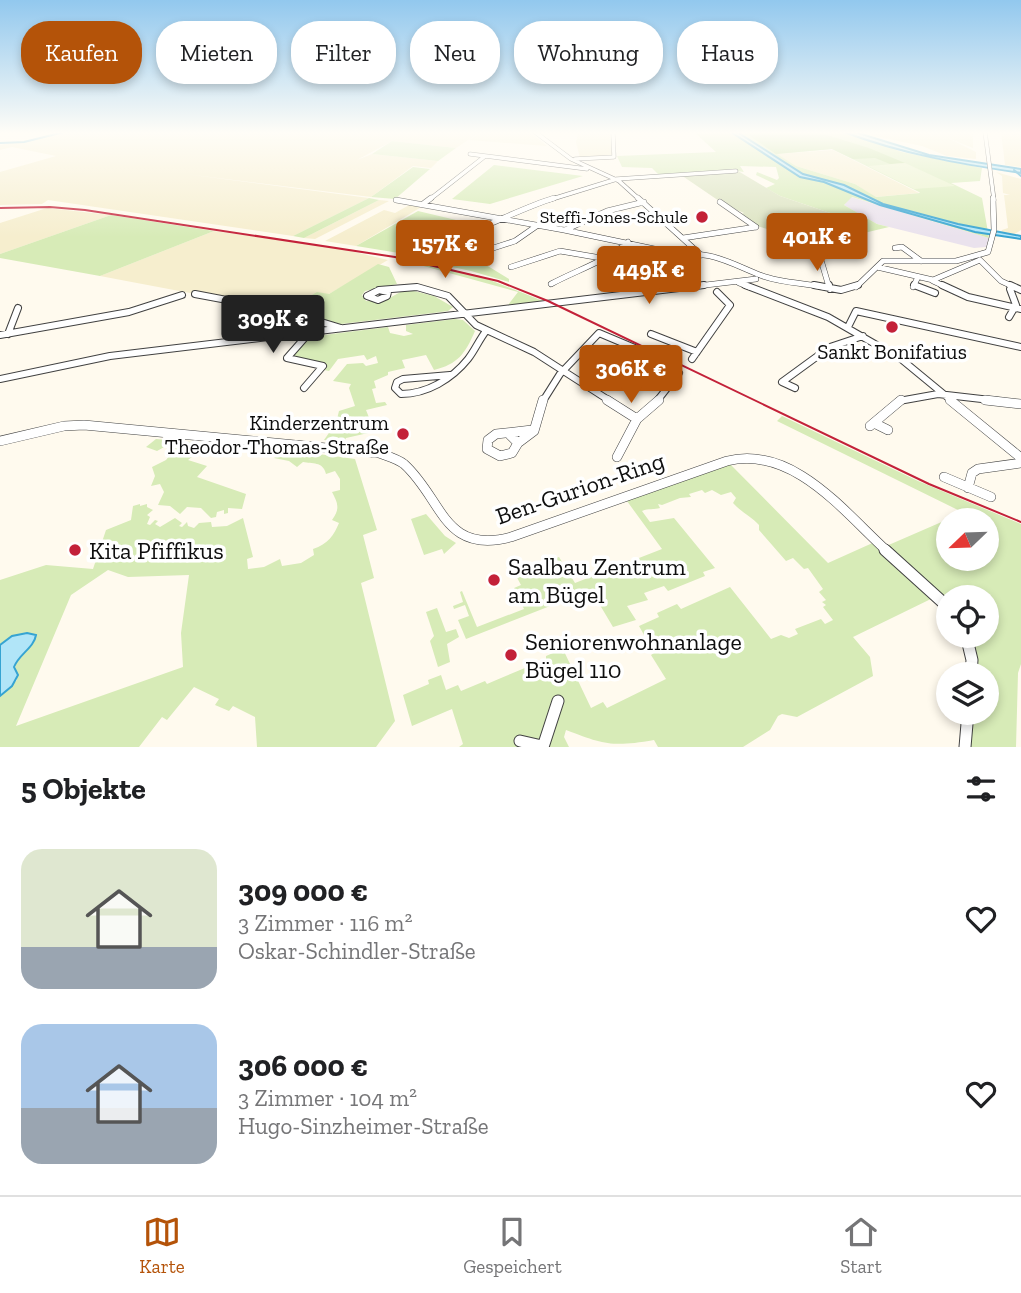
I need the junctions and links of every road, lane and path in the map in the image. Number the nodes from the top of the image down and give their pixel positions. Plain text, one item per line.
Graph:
1 (472, 167) edge
2 (573, 167) edge
3 (589, 167) edge
4 (989, 167) edge
5 (594, 169) junction
6 (736, 171) dead end
7 (617, 179) junction
8 (396, 200) dead end
9 (644, 202) junction
10 (720, 202) dead end
11 (423, 204) junction
12 (500, 218) junction
13 (538, 225) junction
14 (564, 230) junction
15 (453, 238) dead end
16 (683, 238) junction
17 (628, 242) junction
18 (895, 248) dead end
19 (484, 251) dead end
20 (684, 255) junction
21 (702, 255) junction
22 (601, 258) junction
23 (974, 259) junction
24 (821, 260) dead end
25 (921, 261) junction
26 (514, 265) dead end
27 (877, 267) junction
28 (757, 276) junction
29 (918, 277) junction
30 (933, 280) junction
31 (649, 282) junction
32 (734, 282) junction
33 (551, 284) dead end
34 (404, 287) junction
35 (1012, 287) junction
36 (713, 288) junction
37 (830, 289) junction
38 (379, 290) junction
39 (665, 290) junction
40 (1021, 290) edge
41 (935, 293) dead end
42 (195, 294) dead end
43 (772, 294) junction
44 (182, 295) dead end
45 (628, 295) junction
46 (387, 296) junction
47 (18, 308) dead end
48 (1018, 309) edge
49 (465, 314) junction
50 (1009, 317) dead end
51 (848, 327) junction
52 (341, 328) junction
53 (486, 331) junction
54 (309, 332) junction
55 (4, 334) edge
56 (651, 334) dead end
57 (863, 336) junction
58 (1021, 347) edge
59 (637, 349) dead end
60 (697, 352) junction
61 (692, 359) dead end
62 (561, 371) junction
63 (679, 373) dead end
64 (450, 375) junction
65 (419, 378) junction
66 (0, 379) edge
67 (304, 388) dead end
68 (794, 388) dead end
69 (421, 391) junction
70 (947, 395) junction
71 (1021, 404) edge
72 (637, 419) junction
73 (533, 430) junction
74 (888, 430) dead end
75 (510, 435) junction
76 (0, 441) edge
77 (518, 443) junction
78 (617, 457) dead end
79 (1021, 458) edge
80 (1021, 463) edge
81 (944, 477) dead end
82 (968, 488) junction
83 (991, 497) dead end
84 (936, 596) edge
85 (558, 701) dead end
86 (967, 725) edge
87 (520, 741) dead end
88 (542, 747) edge
89 (965, 747) edge

1 - 11 street
2 - 5 street
3 - 5 street
4 - 23 street
5 - 7 street
6 - 7 street
7 - 9 street
7 - 12 street
8 - 11 street
9 - 14 street
9 - 16 street
10 - 16 street
11 - 12 street
12 - 13 street
12 - 15 street
13 - 14 street
13 - 19 street
14 - 17 street
16 - 21 street
17 - 20 street
17 - 22 street
18 - 25 street
20 - 21 street
20 - 31 street
21 - 28 street
22 - 26 street
22 - 33 street
23 - 25 street
23 - 30 street
23 - 35 street
24 - 37 street
25 - 27 street
27 - 29 street
27 - 37 street
28 - 32 street
28 - 37 street
28 - 43 street
29 - 30 street
29 - 41 street
30 - 48 street
31 - 39 street
31 - 45 street
32 - 36 street
32 - 43 street
34 - 38 street
34 - 46 street
34 - 49 street
35 - 40 street
35 - 48 street
36 - 39 street
36 - 60 street
38 - 46 street
38 - 46 street
39 - 45 street
42 - 52 street
43 - 51 street
44 - 55 street
45 - 49 street
47 - 55 street
48 - 50 street
49 - 52 street
49 - 53 street
51 - 57 street
51 - 58 street
52 - 54 street
53 - 62 street
53 - 64 street
54 - 66 street
54 - 67 street
56 - 60 street
57 - 68 street
57 - 70 street
59 - 62 street
60 - 61 street
62 - 72 street
62 - 73 street
63 - 72 street
64 - 65 street
64 - 69 street
65 - 69 street
65 - 69 street
70 - 71 street
70 - 74 street
70 - 79 street
72 - 78 street
73 - 75 street
73 - 77 street
75 - 77 street
75 - 77 street
76 - 84 street, Ben-Gurion-Ring
80 - 82 street
81 - 82 street
82 - 83 street
85 - 88 street
86 - 89 street
87 - 88 street

